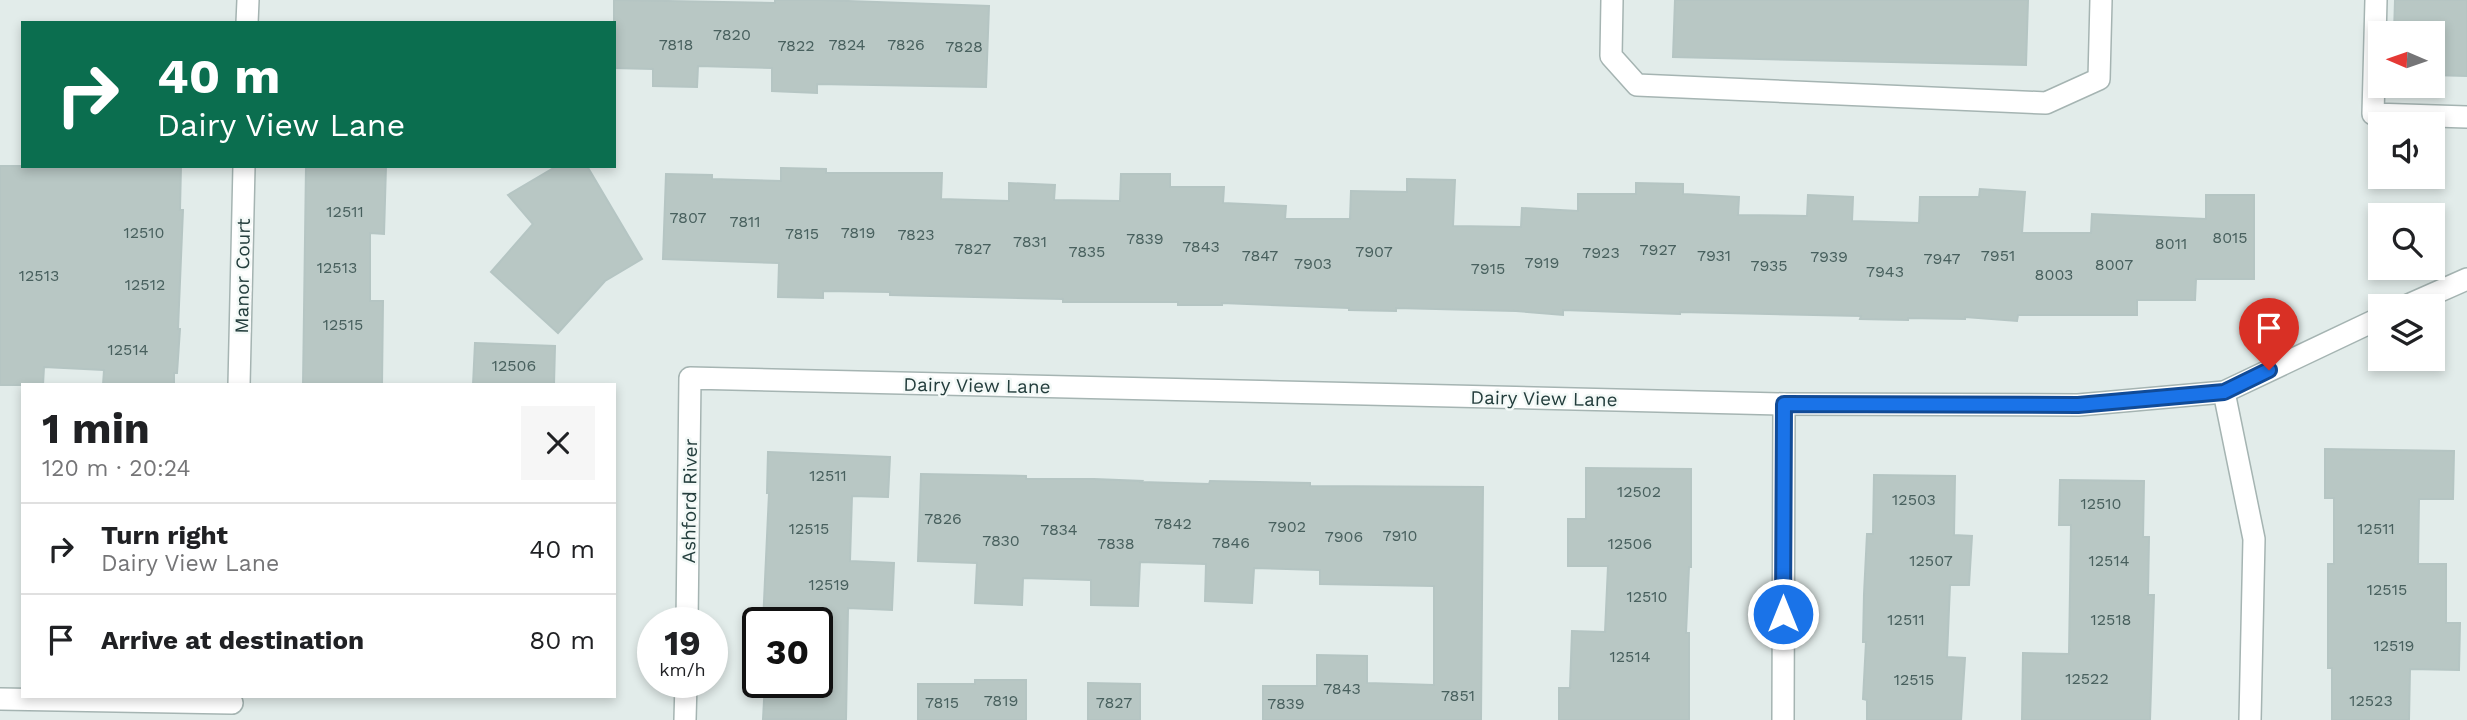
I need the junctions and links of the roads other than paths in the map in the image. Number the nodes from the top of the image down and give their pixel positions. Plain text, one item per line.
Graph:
1 (248, 0) edge
2 (1612, 0) edge
3 (2101, 0) edge
4 (2376, 0) edge
5 (247, 21) edge
6 (2467, 117) edge
7 (244, 168) edge
8 (2467, 279) edge
9 (2433, 294) edge
10 (2368, 324) edge
11 (690, 378) joint
12 (239, 383) edge
13 (2224, 392) junction
14 (1784, 404) junction
15 (687, 607) edge
16 (686, 698) edge
17 (0, 699) edge
18 (232, 707) edge
19 (685, 720) edge
20 (1783, 720) edge
21 (2250, 720) edge

1 - 5 street
2 - 3 street
4 - 6 street
7 - 12 street, Manor Court
8 - 9 street
10 - 13 street, Dairy View Lane
11 - 14 street, Dairy View Lane
11 - 15 street, Ashford River
13 - 14 street, Dairy View Lane
13 - 21 street
14 - 20 street
16 - 19 street
17 - 18 street

